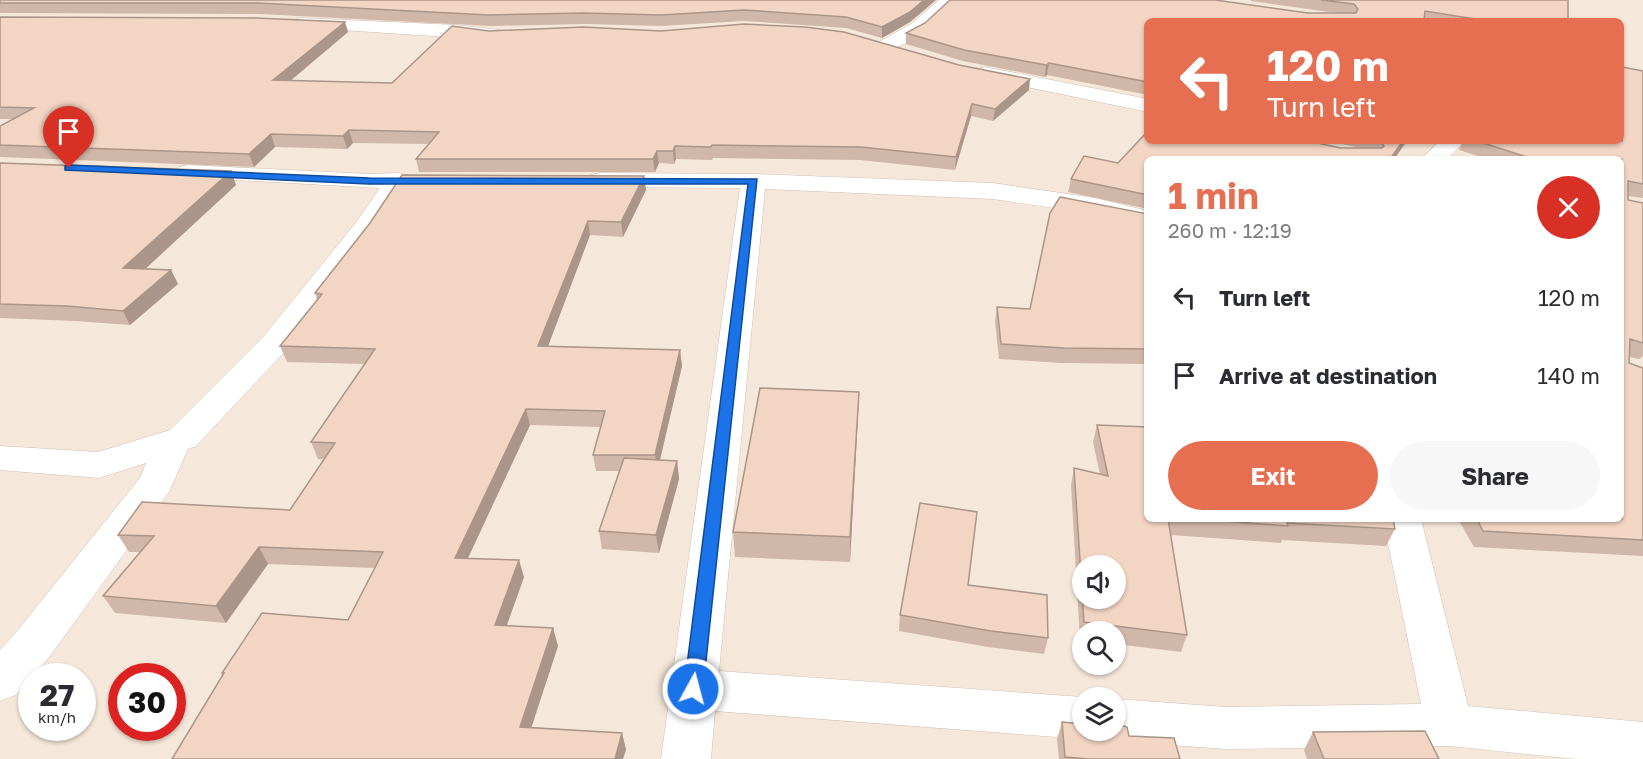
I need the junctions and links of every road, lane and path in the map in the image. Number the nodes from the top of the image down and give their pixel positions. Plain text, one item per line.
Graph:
1 (949, 0) edge
2 (283, 22) edge
3 (511, 34) edge
4 (906, 53) edge
5 (970, 70) edge
6 (1144, 105) edge
7 (1450, 144) edge
8 (1436, 156) edge
9 (159, 171) edge
10 (576, 180) edge
11 (753, 181) junction
12 (1144, 218) edge
13 (173, 442) junction
14 (0, 458) edge
15 (1403, 522) edge
16 (0, 681) edge
17 (693, 689) junction
18 (1072, 717) edge
19 (1126, 721) edge
20 (1449, 725) junction
21 (1643, 744) edge
22 (686, 759) edge

1 - 4 street
2 - 3 street
5 - 6 street
7 - 8 street
9 - 13 street
10 - 11 street
11 - 12 street
11 - 17 street
13 - 14 street
13 - 16 street
15 - 20 street
17 - 18 street
17 - 22 street
19 - 20 street
20 - 21 street

